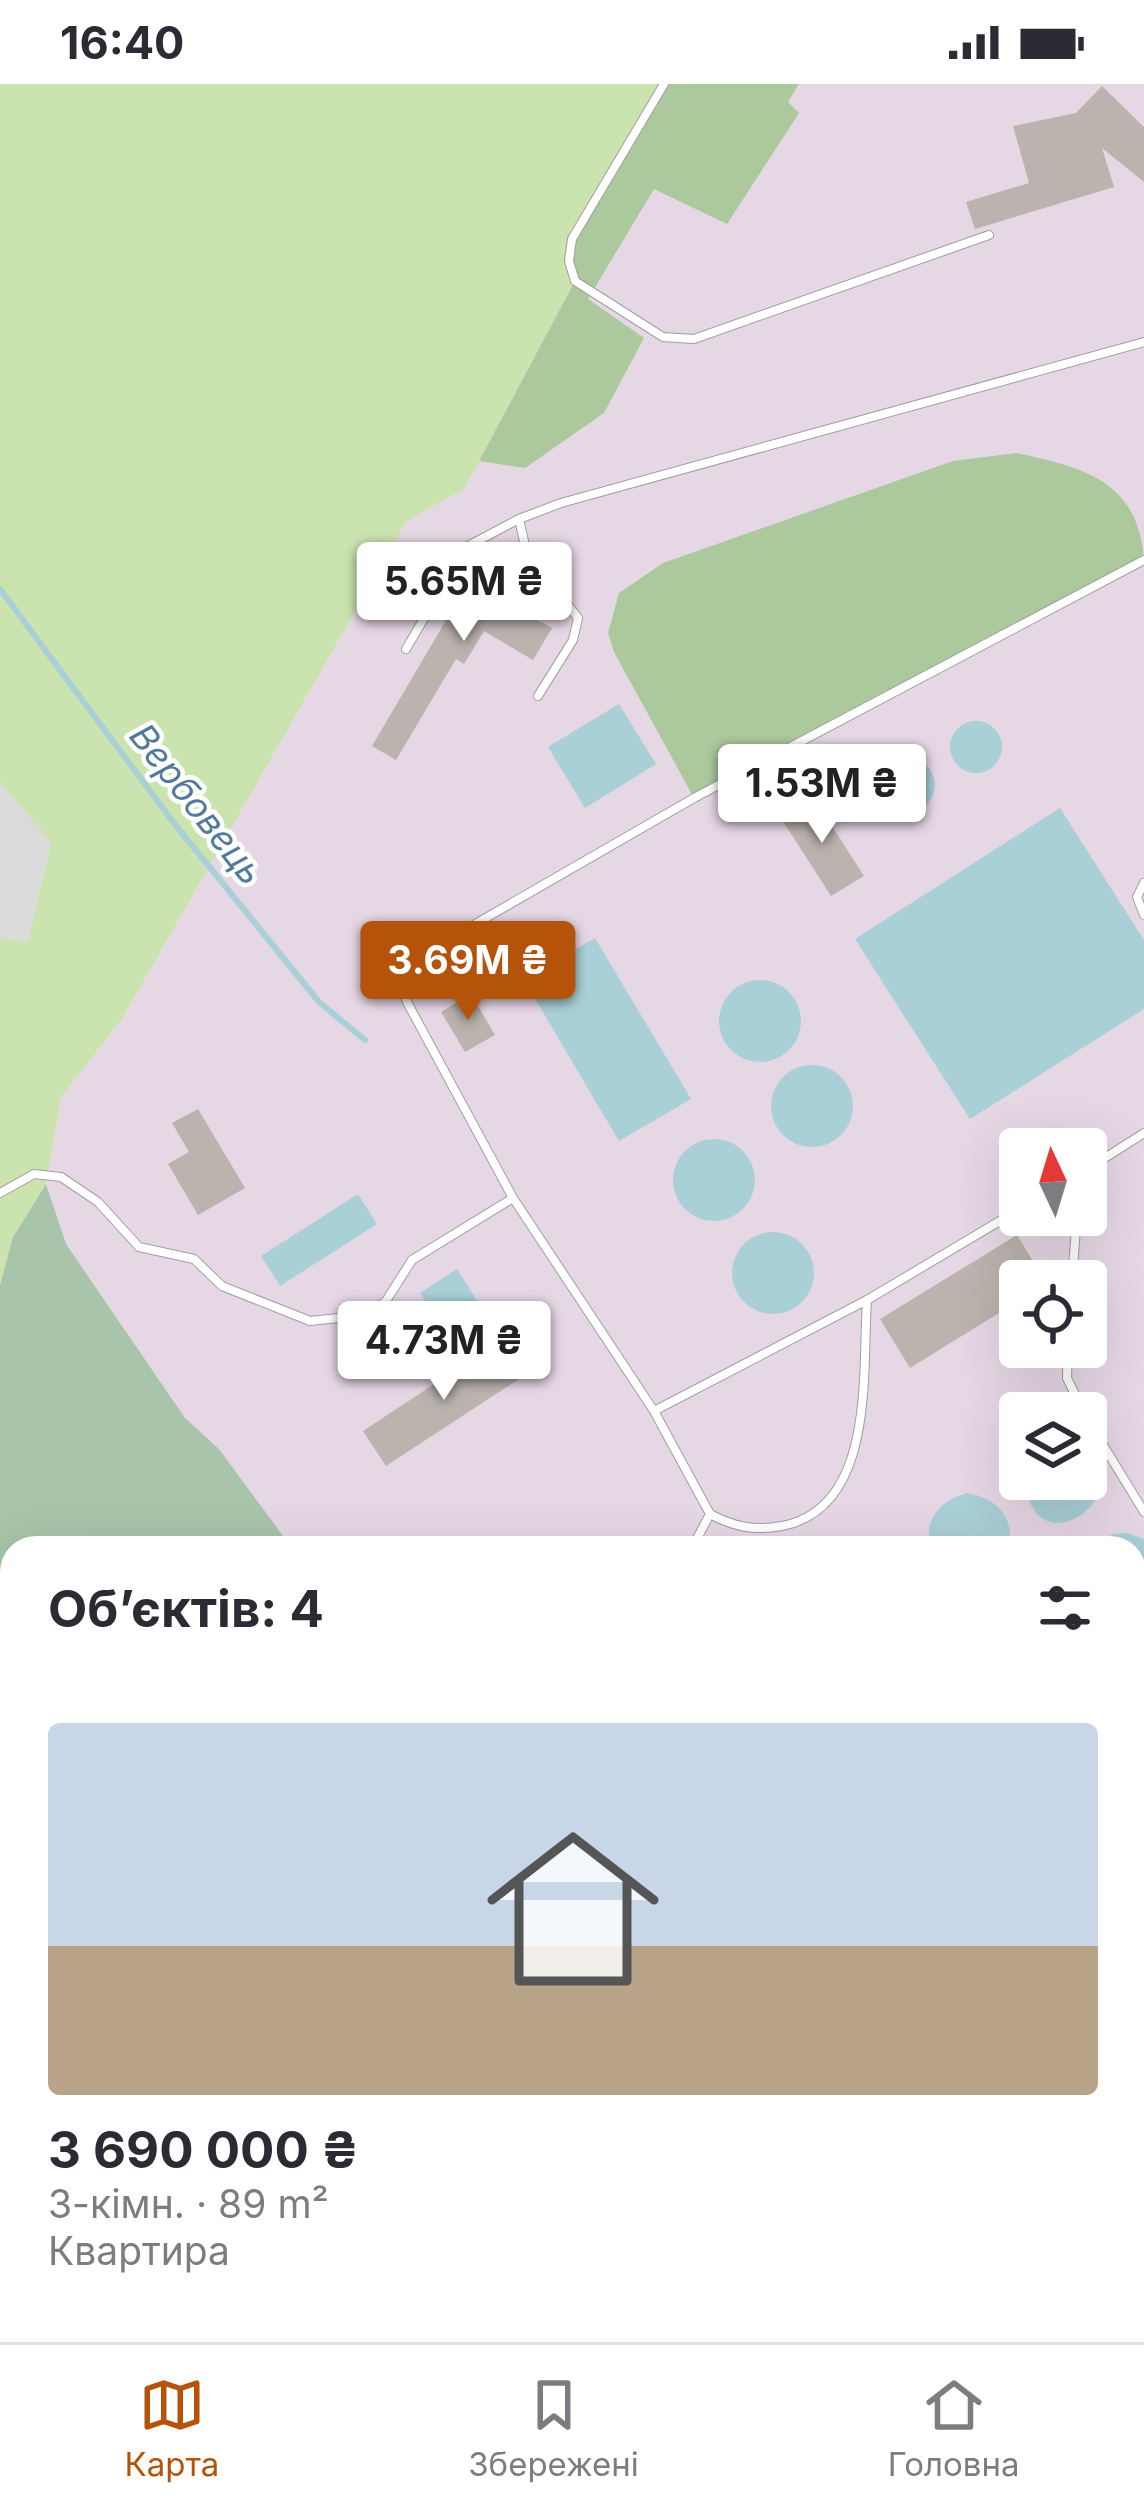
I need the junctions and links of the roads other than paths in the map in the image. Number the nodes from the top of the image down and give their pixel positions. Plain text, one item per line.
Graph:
1 (664, 84) edge
2 (989, 235) dead end
3 (1144, 342) edge
4 (519, 519) junction
5 (1144, 560) edge
6 (406, 649) dead end
7 (538, 696) dead end
8 (1144, 883) edge
9 (1144, 915) edge
10 (1144, 1133) edge
11 (1107, 1157) edge
12 (0, 1193) edge
13 (513, 1198) junction
14 (999, 1221) edge
15 (867, 1300) junction
16 (654, 1411) junction
17 (1107, 1451) edge
18 (1144, 1512) edge
19 (710, 1514) junction
20 (698, 1536) edge

1 - 2 lane
3 - 4 lane
4 - 6 lane
4 - 7 lane
5 - 13 lane
8 - 9 lane
10 - 11 lane
12 - 13 lane
13 - 16 lane
14 - 15 lane
15 - 16 lane
15 - 19 lane
16 - 19 lane
17 - 18 lane
19 - 20 lane

